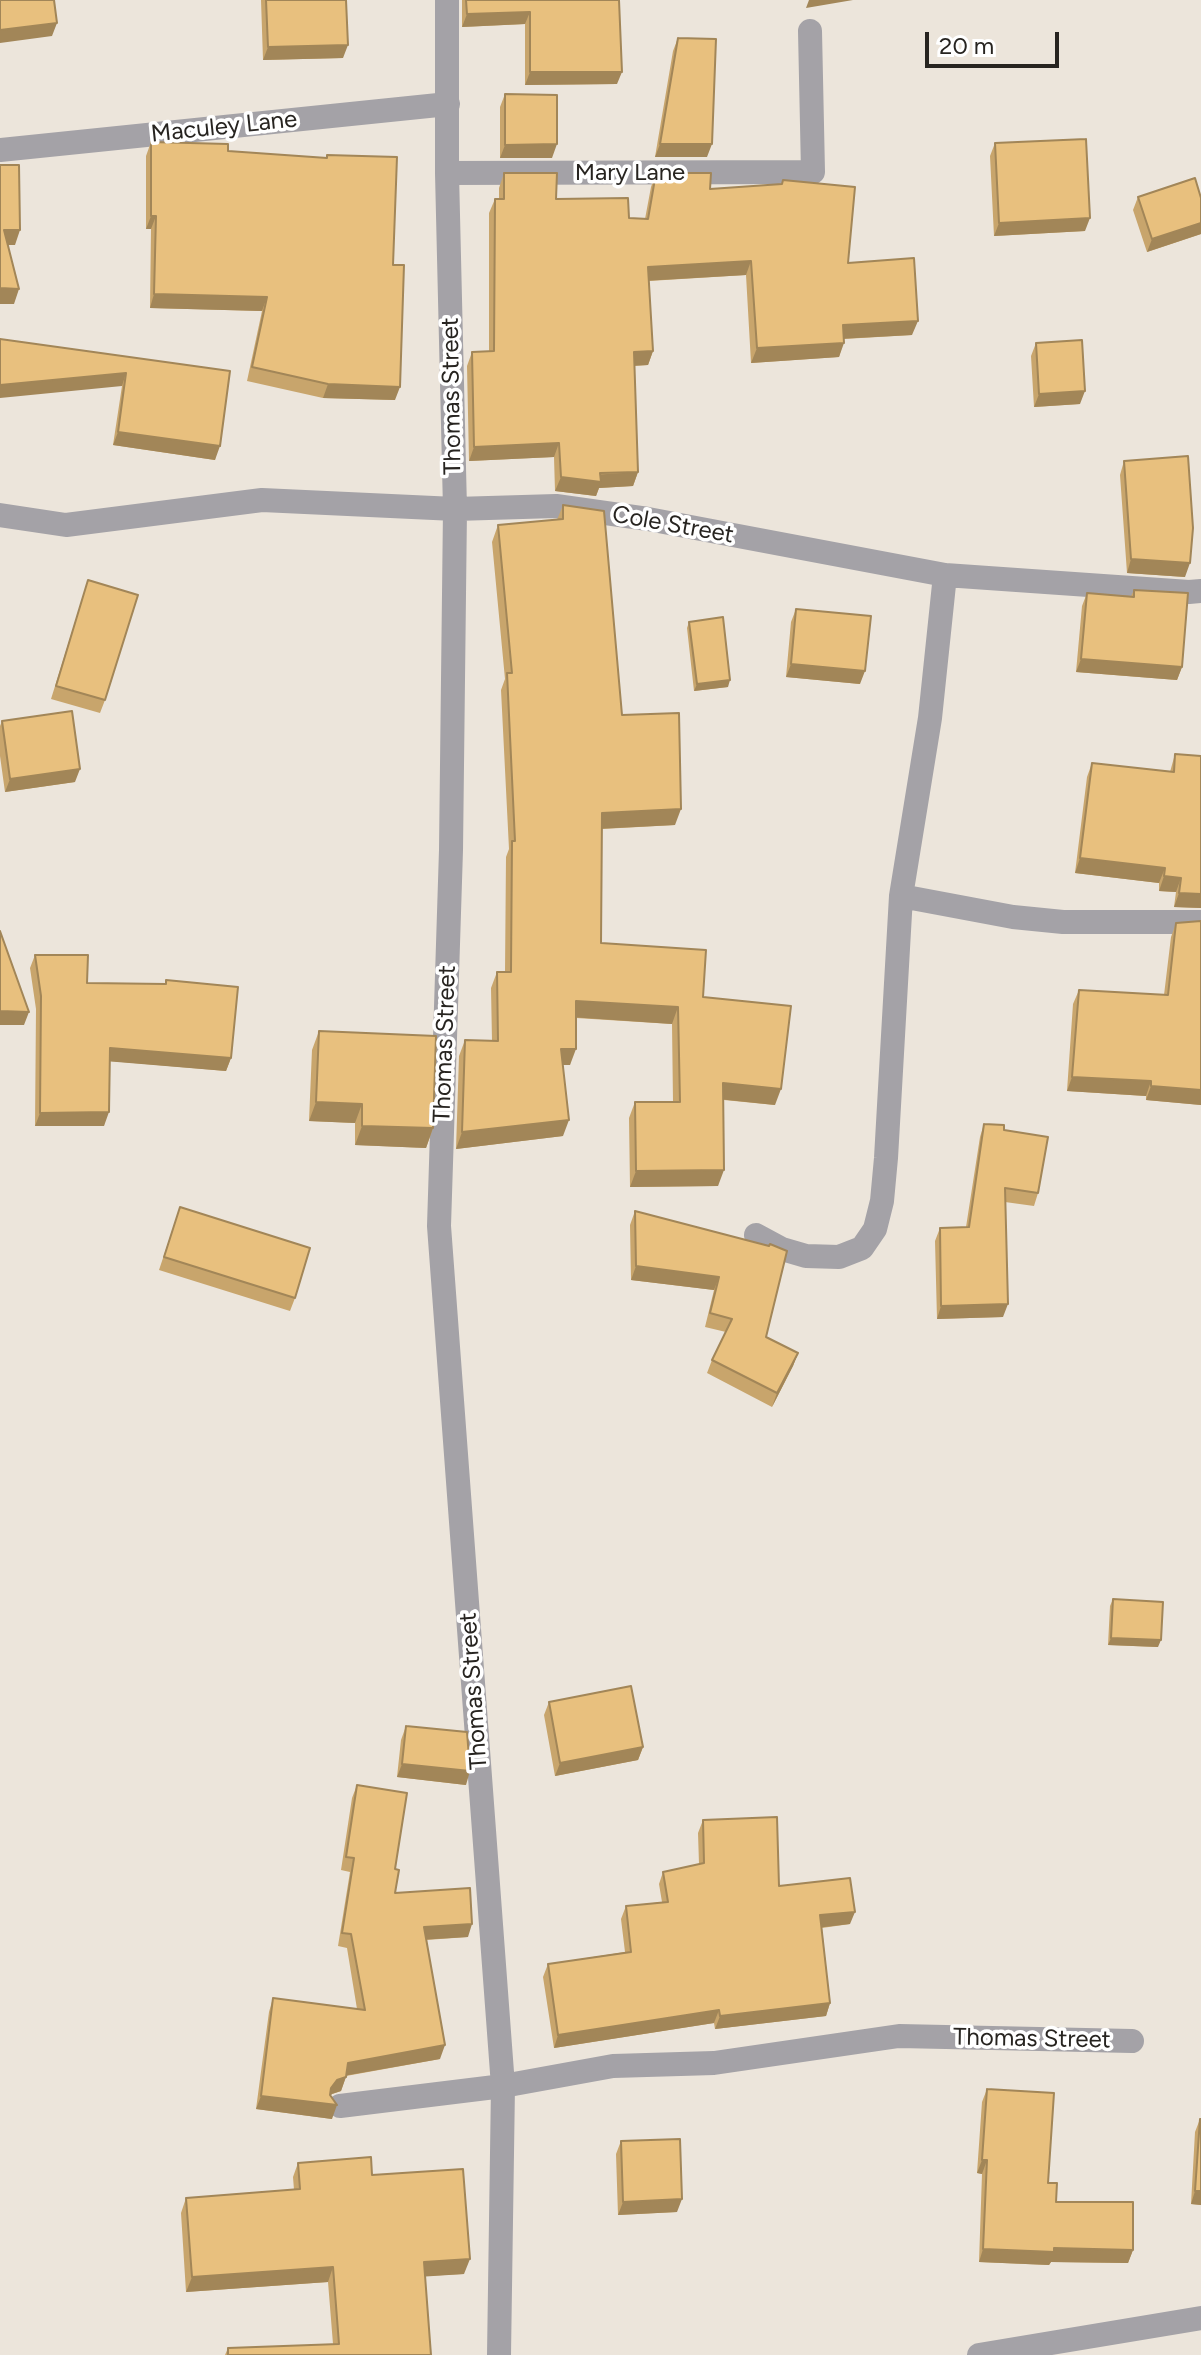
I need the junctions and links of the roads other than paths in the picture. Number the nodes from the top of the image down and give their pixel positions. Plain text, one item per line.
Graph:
1 (447, 0) edge
2 (810, 31) dead end
3 (448, 104) junction
4 (0, 150) edge
5 (447, 173) junction
6 (455, 509) junction
7 (0, 515) edge
8 (945, 575) junction
9 (1197, 595) edge
10 (901, 896) junction
11 (1201, 922) edge
12 (756, 1235) dead end
13 (1132, 2041) dead end
14 (503, 2086) junction
15 (340, 2106) edge
16 (1201, 2318) edge
17 (499, 2355) edge
18 (979, 2355) edge

1 - 3 street, Thomas Street
2 - 5 street, Mary Lane
3 - 4 street, Maculey Lane
3 - 5 street, Thomas Street
5 - 6 street, Thomas Street
6 - 7 street, Cole Street
6 - 8 street, Cole Street
6 - 14 street, Thomas Street
8 - 9 street, Cole Street
8 - 10 street
10 - 11 street
10 - 12 street
13 - 14 street, Thomas Street
14 - 15 street, Thomas Street
14 - 17 street, Thomas Street
16 - 18 street

